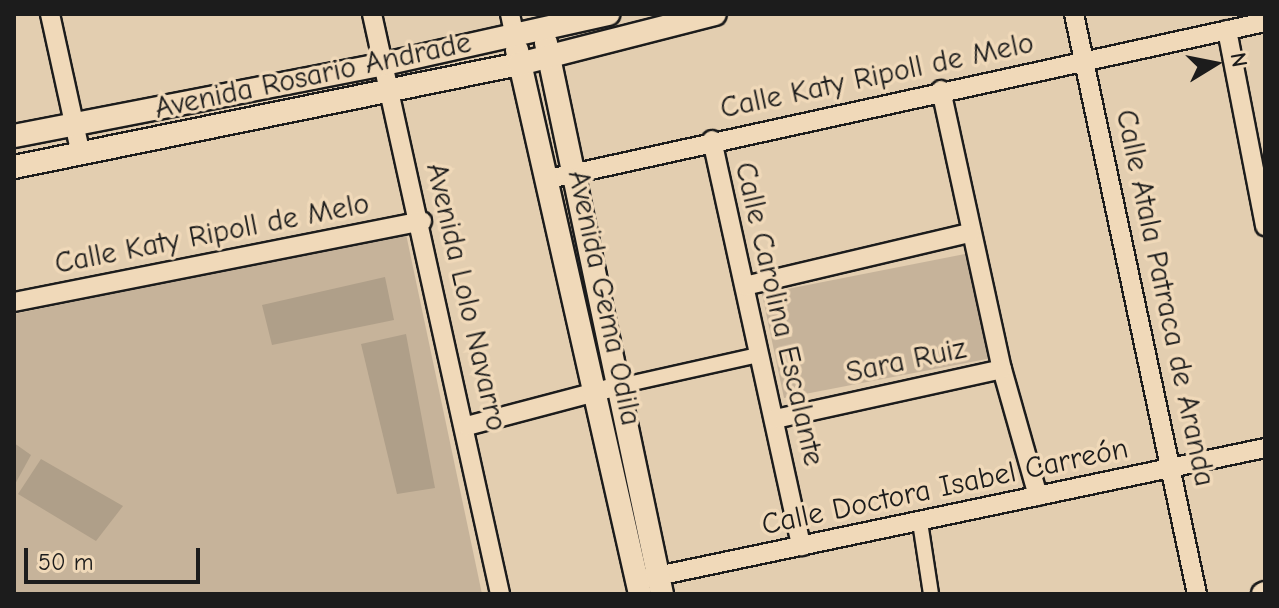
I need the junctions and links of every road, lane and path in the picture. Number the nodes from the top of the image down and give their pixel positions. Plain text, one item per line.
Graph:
1 (50, 14) edge
2 (372, 14) edge
3 (510, 14) edge
4 (608, 14) edge
5 (715, 14) edge
6 (1074, 14) edge
7 (1265, 22) edge
8 (542, 23) edge
9 (1227, 30) junction
10 (515, 37) junction
11 (548, 55) junction
12 (1085, 60) junction
13 (384, 64) junction
14 (519, 64) junction
15 (941, 90) junction
16 (390, 91) junction
17 (74, 124) junction
18 (14, 136) edge
19 (712, 140) junction
20 (81, 155) junction
21 (14, 167) edge
22 (1259, 171) edge
23 (573, 174) junction
24 (549, 179) junction
25 (422, 221) junction
26 (1265, 226) edge
27 (970, 233) junction
28 (745, 286) junction
29 (14, 302) edge
30 (758, 355) junction
31 (1002, 369) junction
32 (615, 387) junction
33 (592, 391) junction
34 (775, 419) junction
35 (467, 426) junction
36 (1265, 448) edge
37 (1175, 469) junction
38 (1038, 496) junction
39 (920, 522) junction
40 (801, 546) junction
41 (649, 586) edge
42 (500, 594) edge
43 (931, 594) edge
44 (1197, 594) edge

1 - 17 street
2 - 13 street, Avenida Lolo Navarro
3 - 10 street, Avenida Gema Odila
4 - 8 street, Avenida Rosario Andrade
5 - 11 street, Avenida Rosario Andrade
6 - 12 street, Calle Atala Patraca de Aranda
7 - 9 street, Calle Katy Ripoll de Melo
8 - 10 street, Avenida Rosario Andrade
8 - 11 street, Avenida Gema Odila
9 - 12 street, Calle Katy Ripoll de Melo
9 - 22 street
10 - 13 street, Avenida Rosario Andrade
10 - 14 street, Avenida Gema Odila
11 - 14 street, Avenida Rosario Andrade
11 - 23 street, Avenida Gema Odila
12 - 15 street, Calle Katy Ripoll de Melo
12 - 37 street, Calle Atala Patraca de Aranda
13 - 16 street, Avenida Lolo Navarro
13 - 17 street, Avenida Rosario Andrade
14 - 16 street, Avenida Rosario Andrade
14 - 24 street, Avenida Gema Odila
15 - 19 street, Calle Katy Ripoll de Melo
15 - 27 street
16 - 20 street, Avenida Rosario Andrade
16 - 25 street, Avenida Lolo Navarro
17 - 18 street, Avenida Rosario Andrade
17 - 20 street
19 - 23 street, Calle Katy Ripoll de Melo
19 - 28 street, Calle Carolina Escalante
20 - 21 street, Avenida Rosario Andrade
22 - 26 street
23 - 24 street, Calle Katy Ripoll de Melo
23 - 32 street, Avenida Gema Odila
24 - 33 street, Avenida Gema Odila
25 - 29 street, Calle Katy Ripoll de Melo
25 - 35 street, Avenida Lolo Navarro
27 - 28 street
27 - 31 street
28 - 30 street, Calle Carolina Escalante
30 - 32 street
30 - 34 street, Calle Carolina Escalante
31 - 34 street, Sara Ruiz
31 - 38 street
32 - 33 street
32 - 41 street, Avenida Gema Odila
33 - 35 street
33 - 41 street, Avenida Gema Odila
34 - 40 street, Calle Carolina Escalante
35 - 42 street, Avenida Lolo Navarro
36 - 37 street, Calle Doctora Isabel Carreón
37 - 38 street, Calle Doctora Isabel Carreón
37 - 44 street, Calle Atala Patraca de Aranda
38 - 39 street, Calle Doctora Isabel Carreón
39 - 40 street, Calle Doctora Isabel Carreón
39 - 43 street
40 - 41 street, Calle Doctora Isabel Carreón

